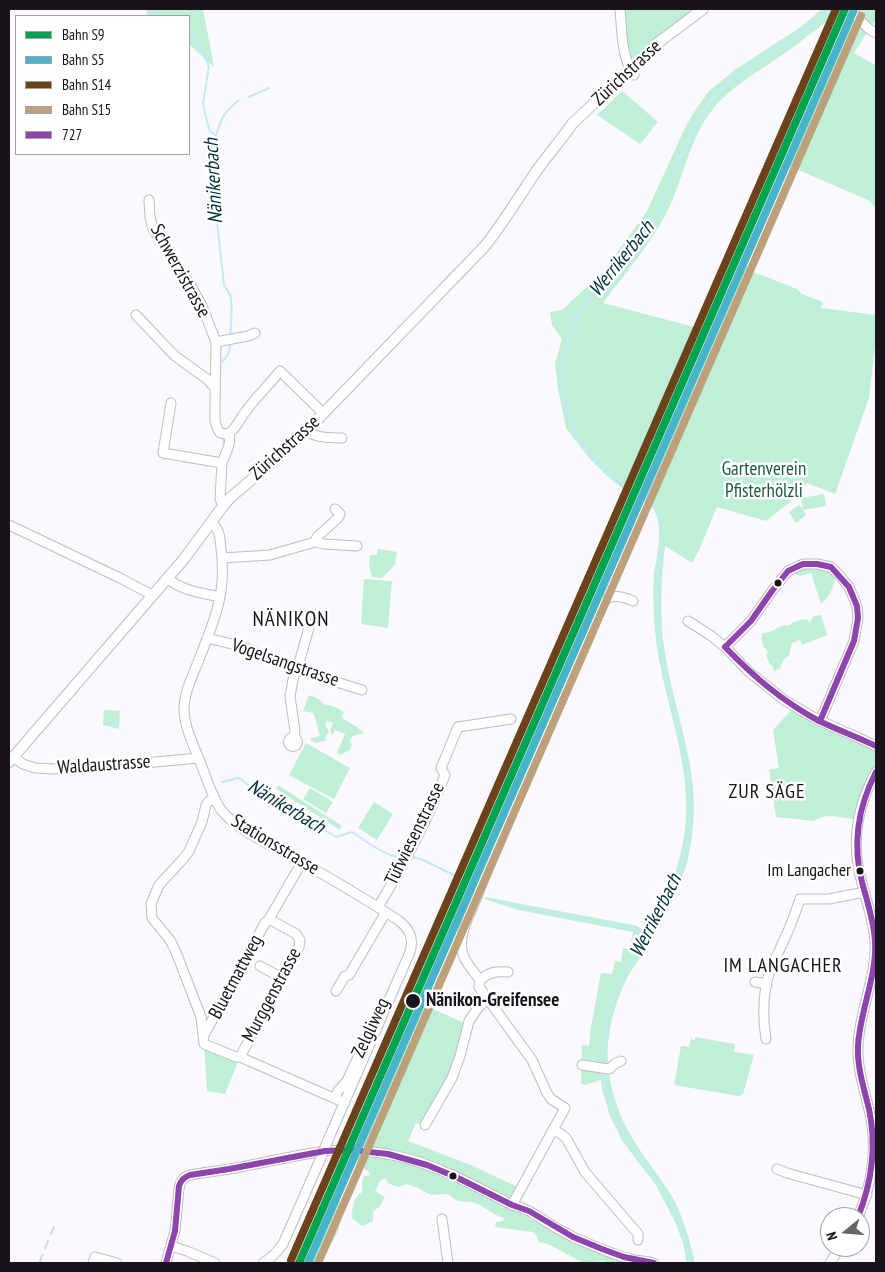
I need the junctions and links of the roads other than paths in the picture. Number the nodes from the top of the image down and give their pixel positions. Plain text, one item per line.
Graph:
1 (620, 9) edge
2 (848, 9) edge
3 (699, 12) edge
4 (876, 33) edge
5 (632, 72) junction
6 (149, 200) dead end
7 (136, 315) dead end
8 (255, 333) dead end
9 (216, 342) junction
10 (215, 388) junction
11 (171, 403) dead end
12 (323, 414) junction
13 (306, 430) junction
14 (229, 434) junction
15 (342, 438) dead end
16 (222, 463) junction
17 (223, 506) junction
18 (335, 509) dead end
19 (211, 522) junction
20 (9, 525) edge
21 (315, 542) junction
22 (357, 546) dead end
23 (222, 558) junction
24 (167, 578) junction
25 (152, 595) junction
26 (220, 597) junction
27 (633, 601) dead end
28 (688, 621) dead end
29 (310, 624) dead end
30 (208, 638) junction
31 (725, 647) junction
32 (296, 670) junction
33 (362, 690) dead end
34 (511, 718) dead end
35 (820, 721) junction
36 (294, 738) dead end
37 (876, 746) edge
38 (199, 758) junction
39 (11, 759) edge
40 (876, 772) edge
41 (214, 798) junction
42 (302, 862) junction
43 (864, 892) junction
44 (382, 910) junction
45 (269, 919) junction
46 (407, 960) junction
47 (260, 966) dead end
48 (508, 972) dead end
49 (282, 978) junction
50 (480, 980) junction
51 (755, 982) dead end
52 (767, 984) junction
53 (336, 991) dead end
54 (487, 999) junction
55 (766, 1039) dead end
56 (204, 1040) junction
57 (240, 1056) junction
58 (620, 1062) dead end
59 (582, 1065) dead end
60 (334, 1098) junction
61 (345, 1103) junction
62 (425, 1125) dead end
63 (554, 1130) junction
64 (875, 1136) edge
65 (778, 1169) dead end
66 (867, 1195) junction
67 (512, 1205) junction
68 (862, 1207) edge
69 (442, 1219) dead end
70 (638, 1240) dead end
71 (171, 1246) junction
72 (636, 1261) edge
73 (93, 1263) edge
74 (116, 1263) edge
75 (166, 1263) edge
76 (215, 1263) edge
77 (263, 1263) edge
78 (448, 1263) edge
79 (654, 1263) edge

1 - 5 street
2 - 4 street
3 - 5 main road, Zürichstrasse
5 - 12 main road, Zürichstrasse
6 - 9 street, Schwerzistrasse
7 - 10 street
8 - 9 street, Schwerzistrasse
9 - 10 street, Schwerzistrasse
10 - 14 street, Schwerzistrasse
11 - 16 street
12 - 13 main road, Zürichstrasse
12 - 14 street
13 - 15 street
13 - 17 main road, Zürichstrasse
14 - 16 street
16 - 17 street
17 - 19 main road, Zürichstrasse
18 - 21 street
19 - 23 street, Stationsstrasse
19 - 24 main road, Zürichstrasse
20 - 25 street
21 - 22 street
21 - 23 street
23 - 26 street, Stationsstrasse
24 - 25 main road, Zürichstrasse
24 - 26 street
25 - 39 main road, Zürichstrasse
26 - 30 street, Stationsstrasse
27 - 50 street
28 - 31 street
29 - 32 street
30 - 32 street, Vogelsangstrasse
30 - 38 street, Stationsstrasse
31 - 35 street
31 - 35 street
32 - 33 street, Vogelsangstrasse
32 - 36 street
34 - 44 street, Tüfwiesenstrasse
35 - 37 street
38 - 39 street, Waldaustrasse
38 - 41 street, Stationsstrasse
40 - 43 street
41 - 42 street, Stationsstrasse
41 - 56 street
42 - 44 street, Stationsstrasse
42 - 45 street, Bluetmattweg
43 - 52 street
43 - 64 street
44 - 46 street, Stationsstrasse
44 - 53 street
45 - 49 street, Murggenstrasse
45 - 56 street, Bluetmattweg
46 - 60 street, Zelgliweg
46 - 61 street
47 - 49 street
48 - 50 street
49 - 57 street, Murggenstrasse
50 - 54 street
51 - 52 street
52 - 55 street
54 - 62 street
54 - 63 street
56 - 57 street
57 - 60 street
58 - 59 street
60 - 61 street
61 - 77 street, bridge
63 - 67 street
63 - 70 street
64 - 66 street
65 - 66 street
66 - 68 street
67 - 71 street
67 - 72 street
69 - 78 street
71 - 75 street
71 - 76 street
72 - 79 street
73 - 74 street

